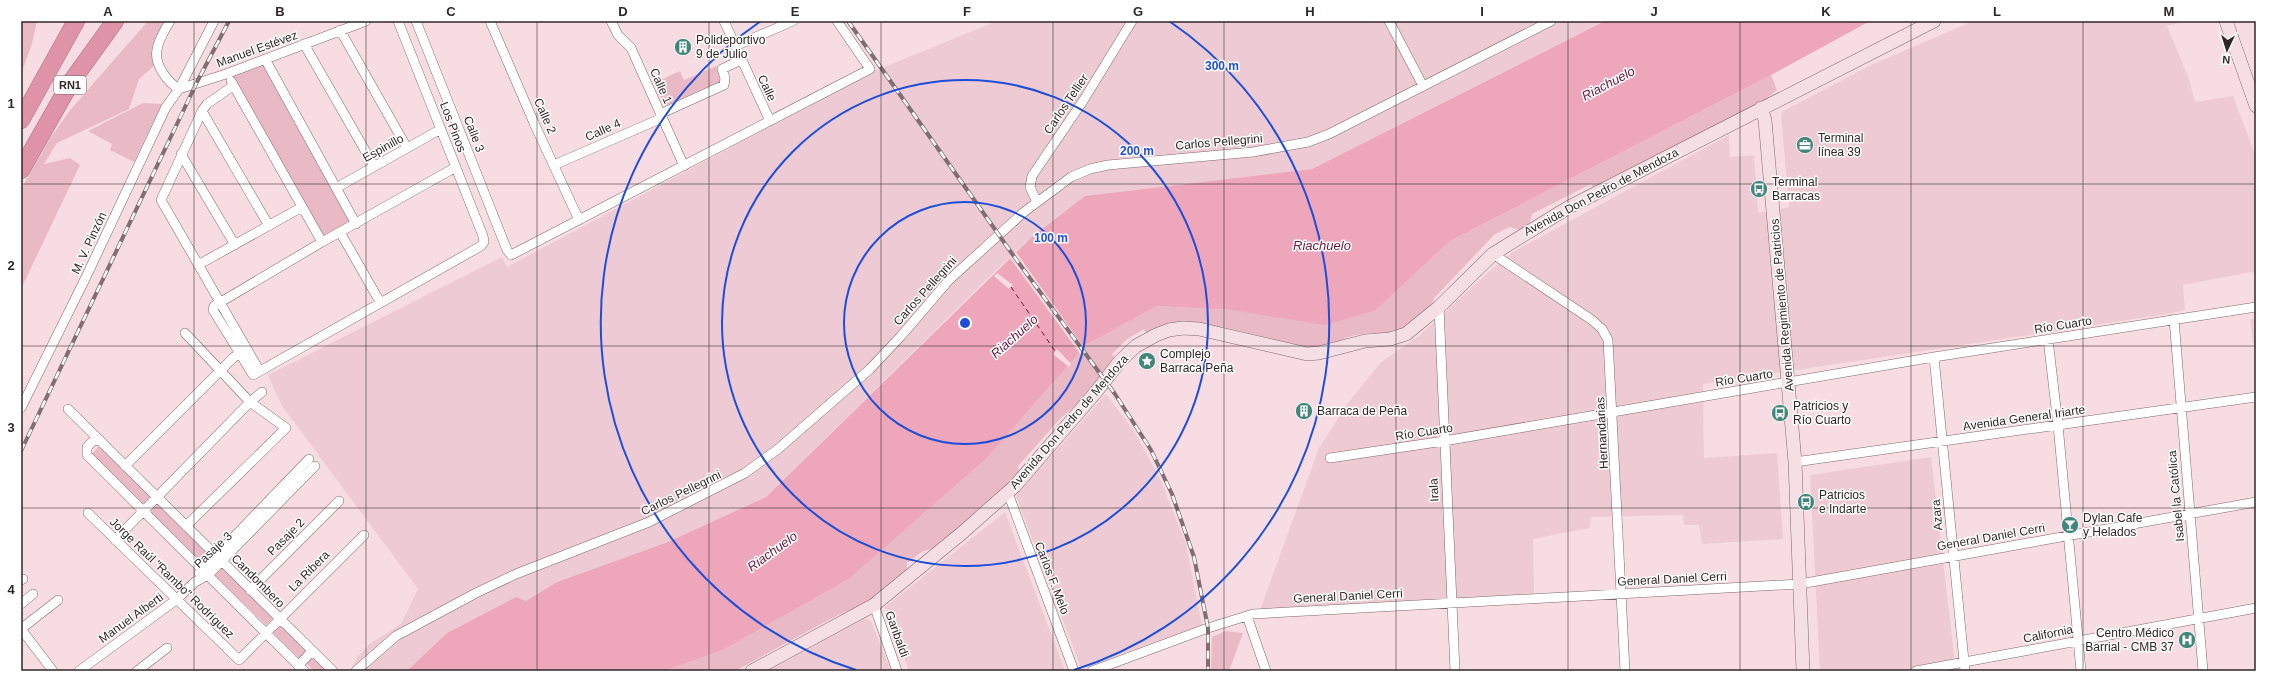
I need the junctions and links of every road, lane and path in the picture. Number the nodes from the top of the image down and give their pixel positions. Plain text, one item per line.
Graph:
1 (76, 21) edge
2 (115, 21) edge
3 (170, 21) edge
4 (214, 21) edge
5 (366, 21) edge
6 (398, 21) edge
7 (416, 21) edge
8 (490, 21) edge
9 (611, 21) edge
10 (724, 21) edge
11 (793, 21) edge
12 (837, 21) edge
13 (1132, 21) edge
14 (1389, 21) edge
15 (1551, 21) edge
16 (1934, 21) edge
17 (1940, 21) edge
18 (2226, 21) edge
19 (1921, 28) junction
20 (70, 29) edge
21 (340, 30) junction
22 (304, 44) junction
23 (735, 46) junction
24 (265, 59) junction
25 (741, 60) junction
26 (226, 74) junction
27 (233, 86) junction
28 (1423, 86) junction
29 (179, 89) junction
30 (2256, 106) edge
31 (1761, 108) junction
32 (202, 111) junction
33 (661, 116) junction
34 (21, 120) edge
35 (770, 121) junction
36 (442, 129) junction
37 (407, 148) junction
38 (181, 154) junction
39 (554, 165) junction
40 (374, 166) junction
41 (684, 166) junction
42 (456, 167) junction
43 (21, 170) edge
44 (336, 188) junction
45 (1037, 202) junction
46 (302, 207) junction
47 (579, 220) junction
48 (356, 224) junction
49 (269, 226) junction
50 (340, 232) junction
51 (322, 242) junction
52 (235, 246) junction
53 (1492, 254) junction
54 (198, 266) junction
55 (220, 302) junction
56 (380, 302) junction
57 (1439, 307) junction
58 (2256, 307) edge
59 (2174, 319) junction
60 (185, 333) dead end
61 (2048, 339) junction
62 (243, 351) junction
63 (1934, 357) junction
64 (223, 371) junction
65 (1789, 382) junction
66 (262, 392) dead end
67 (2256, 397) edge
68 (250, 402) junction
69 (2181, 407) junction
70 (21, 408) edge
71 (68, 409) dead end
72 (1612, 411) junction
73 (2058, 425) junction
74 (100, 440) junction
75 (1444, 441) junction
76 (1943, 441) junction
77 (1330, 458) dead end
78 (1795, 462) junction
79 (312, 463) dead end
80 (125, 466) junction
81 (1008, 493) junction
82 (157, 498) junction
83 (339, 501) dead end
84 (2256, 502) edge
85 (143, 512) junction
86 (88, 513) dead end
87 (2190, 514) junction
88 (186, 526) junction
89 (364, 535) dead end
90 (2067, 535) junction
91 (115, 540) junction
92 (1953, 556) junction
93 (218, 558) junction
94 (204, 572) junction
95 (195, 582) joint
96 (1800, 584) junction
97 (250, 590) junction
98 (33, 594) dead end
99 (1622, 594) junction
100 (58, 600) dead end
101 (176, 600) junction
102 (1451, 603) junction
103 (21, 604) edge
104 (874, 605) junction
105 (2256, 608) edge
106 (1248, 616) junction
107 (279, 618) junction
108 (2199, 620) junction
109 (21, 629) edge
110 (266, 632) junction
111 (2078, 640) junction
112 (167, 648) dead end
113 (312, 652) junction
114 (239, 660) joint
115 (1965, 666) edge
116 (302, 668) edge
117 (53, 671) edge
118 (79, 671) edge
119 (137, 671) edge
120 (333, 671) edge
121 (356, 671) edge
122 (752, 671) edge
123 (898, 671) edge
124 (1074, 671) edge
125 (1092, 671) edge
126 (1266, 671) edge
127 (1455, 671) edge
128 (1625, 671) edge
129 (1803, 671) edge
130 (1916, 671) edge
131 (2081, 671) edge
132 (2203, 671) edge

1 - 20 highway, RN1
2 - 43 highway, RN1
3 - 29 street
4 - 29 street, M. V. Pinzón
5 - 21 street, Manuel Estévez
6 - 36 street, Los Pinos
7 - 47 street, Calle 3
8 - 39 street, Calle 2
9 - 33 street, Calle 1
10 - 23 street, Calle
11 - 23 street
12 - 35 street
13 - 45 street, Carlos Tellier
14 - 28 street
15 - 28 street, Carlos Pellegrini
16 - 19 main road, Avenida Don Pedro de Mendoza
17 - 19 main road, Avenida Don Pedro de Mendoza
18 - 30 main road
19 - 31 main road, Avenida Don Pedro de Mendoza
20 - 34 highway, RN1
21 - 22 street, Manuel Estévez
21 - 37 street
22 - 24 street, Manuel Estévez
22 - 40 street
23 - 25 street, Calle
24 - 26 street, Manuel Estévez
24 - 44 street
25 - 33 street, Calle 4
25 - 35 street, Calle
26 - 27 street
26 - 29 street, Manuel Estévez
27 - 32 street
27 - 46 street
28 - 45 street, Carlos Pellegrini
29 - 70 street, M. V. Pinzón
31 - 53 main road, Avenida Don Pedro de Mendoza
31 - 65 main road, Avenida Regimiento de Patricios
32 - 38 street
32 - 49 street
33 - 39 street, Calle 4
33 - 41 street, Calle 1
35 - 41 street
36 - 37 street, Espinillo
36 - 42 street, Los Pinos
37 - 40 street, Espinillo
38 - 52 street
38 - 54 street
39 - 47 street, Calle 2
40 - 44 street, Espinillo
41 - 47 street
42 - 48 street
42 - 56 street, Los Pinos
44 - 48 street
45 - 121 street, Carlos Pellegrini
46 - 49 street
46 - 51 street
48 - 50 street
49 - 52 street
50 - 51 street
50 - 56 street
51 - 55 street
52 - 54 street
53 - 57 main road, Avenida Don Pedro de Mendoza
53 - 72 street, Hernandarias
54 - 55 street
55 - 62 street
56 - 62 street
57 - 75 street, Irala
57 - 81 main road, Avenida Don Pedro de Mendoza
58 - 59 street, Río Cuarto
59 - 61 street, Río Cuarto
59 - 69 street, Isabel la Católica
60 - 64 street
61 - 63 street, Río Cuarto
61 - 73 street
62 - 64 street
63 - 65 street, Río Cuarto
63 - 76 street, Azara
64 - 68 street
64 - 80 street
65 - 72 street, Río Cuarto
65 - 78 main road, Avenida Regimiento de Patricios
66 - 68 street
67 - 69 street, Avenida General Iriarte
68 - 82 street
68 - 88 street
69 - 73 street, Avenida General Iriarte
69 - 87 street, Isabel la Católica
71 - 74 street, Candombero
72 - 75 street, Río Cuarto
72 - 99 street, Hernandarias
73 - 76 street, Avenida General Iriarte
73 - 90 street
74 - 80 street, Candombero
74 - 85 street
75 - 77 street, Río Cuarto
75 - 102 street, Irala
76 - 78 street, Avenida General Iriarte
76 - 92 street, Azara
78 - 96 main road, Avenida Regimiento de Patricios
79 - 93 street, Pasaje 3
80 - 82 street, Candombero
81 - 104 main road, Avenida Don Pedro de Mendoza
81 - 124 street, Carlos F. Melo
82 - 85 street
82 - 88 street, Candombero
83 - 97 street, Pasaje 2
84 - 87 street, General Daniel Cerri
85 - 91 street
85 - 94 street
86 - 91 street, Jorge Raúl "Rambo" Rodríguez
87 - 90 street, General Daniel Cerri
87 - 108 street, Isabel la Católica
88 - 93 street, Candombero
89 - 107 street, La Ribera
90 - 92 street, General Daniel Cerri
90 - 111 street
91 - 101 street, Jorge Raúl "Rambo" Rodríguez
92 - 96 street, General Daniel Cerri
92 - 115 street, Azara
93 - 94 street, Pasaje 3
93 - 97 street, Candombero
94 - 95 street, Pasaje 3
94 - 110 street
95 - 101 street, Manuel Alberti
96 - 99 street, General Daniel Cerri
96 - 129 main road, Avenida Regimiento de Patricios
97 - 107 street, Candombero
98 - 103 street
99 - 102 street, General Daniel Cerri
99 - 128 street, Hernandarias
100 - 109 street
101 - 114 street, Jorge Raúl "Rambo" Rodríguez
101 - 118 street, Manuel Alberti
102 - 106 street, General Daniel Cerri
102 - 127 street, Irala
104 - 122 main road, Avenida Don Pedro de Mendoza
104 - 123 street, Garibaldi
105 - 108 street, California
106 - 125 street, General Daniel Cerri
106 - 126 street
107 - 110 street, La Ribera
107 - 113 street, Candombero
108 - 111 street, California
108 - 132 street, Isabel la Católica
109 - 117 street
110 - 114 street, La Ribera
110 - 116 street
111 - 115 street, California
111 - 131 street
112 - 119 street
113 - 116 street
113 - 120 street, Candombero
115 - 130 street, California

